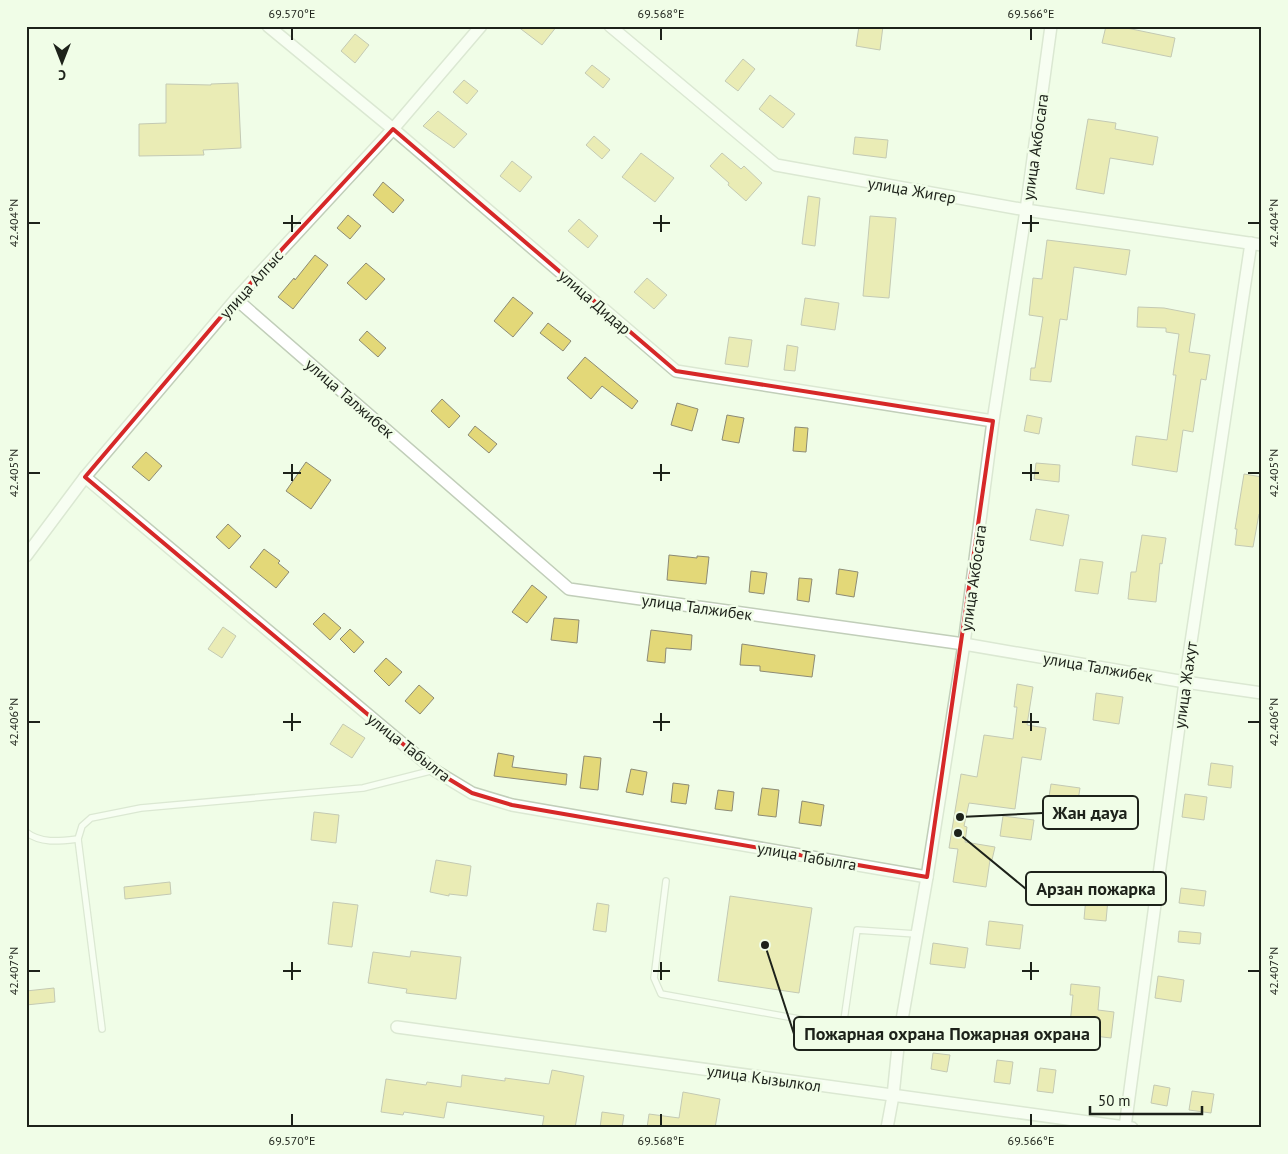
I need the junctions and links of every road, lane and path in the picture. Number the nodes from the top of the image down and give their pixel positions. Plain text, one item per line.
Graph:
1 (268, 26) edge
2 (481, 26) edge
3 (610, 26) edge
4 (1051, 26) edge
5 (393, 128) junction
6 (1026, 210) junction
7 (1256, 244) edge
8 (236, 299) junction
9 (993, 421) junction
10 (85, 478) junction
11 (26, 556) edge
12 (964, 644) junction
13 (1185, 682) junction
14 (1262, 693) edge
15 (434, 770) junction
16 (26, 832) edge
17 (78, 839) junction
18 (927, 877) junction
19 (666, 881) dead end
20 (916, 934) junction
21 (397, 1027) dead end
22 (843, 1027) junction
23 (102, 1029) dead end
24 (899, 1037) junction
25 (893, 1096) junction
26 (1128, 1127) edge
27 (887, 1128) edge

1 - 5 street, улица Дидар
2 - 5 street, улица Алгыс
3 - 6 street, улица Жигер
4 - 6 street, улица Акбосага
5 - 8 street, улица Алгыс
5 - 9 street, улица Дидар
6 - 7 street, улица Жигер
6 - 9 street, улица Акбосага
7 - 13 street, улица Жахут
8 - 10 street, улица Алгыс
8 - 12 street, улица Талжибек
9 - 12 street, улица Акбосага
10 - 11 street, улица Алгыс
10 - 15 street, улица Табылга
12 - 13 street, улица Талжибек
12 - 18 street, улица Акбосага
13 - 14 street, улица Талжибек
13 - 26 street, улица Жахут
15 - 17 lane
15 - 18 street, улица Табылга
16 - 17 lane
17 - 23 lane
18 - 20 street, улица Акбосага
19 - 22 lane
20 - 22 lane
20 - 24 street, улица Акбосага
21 - 25 street, улица Кызылкол
22 - 24 lane
24 - 25 street, улица Акбосага
25 - 26 street, улица Кызылкол
25 - 27 street, улица Акбосага

